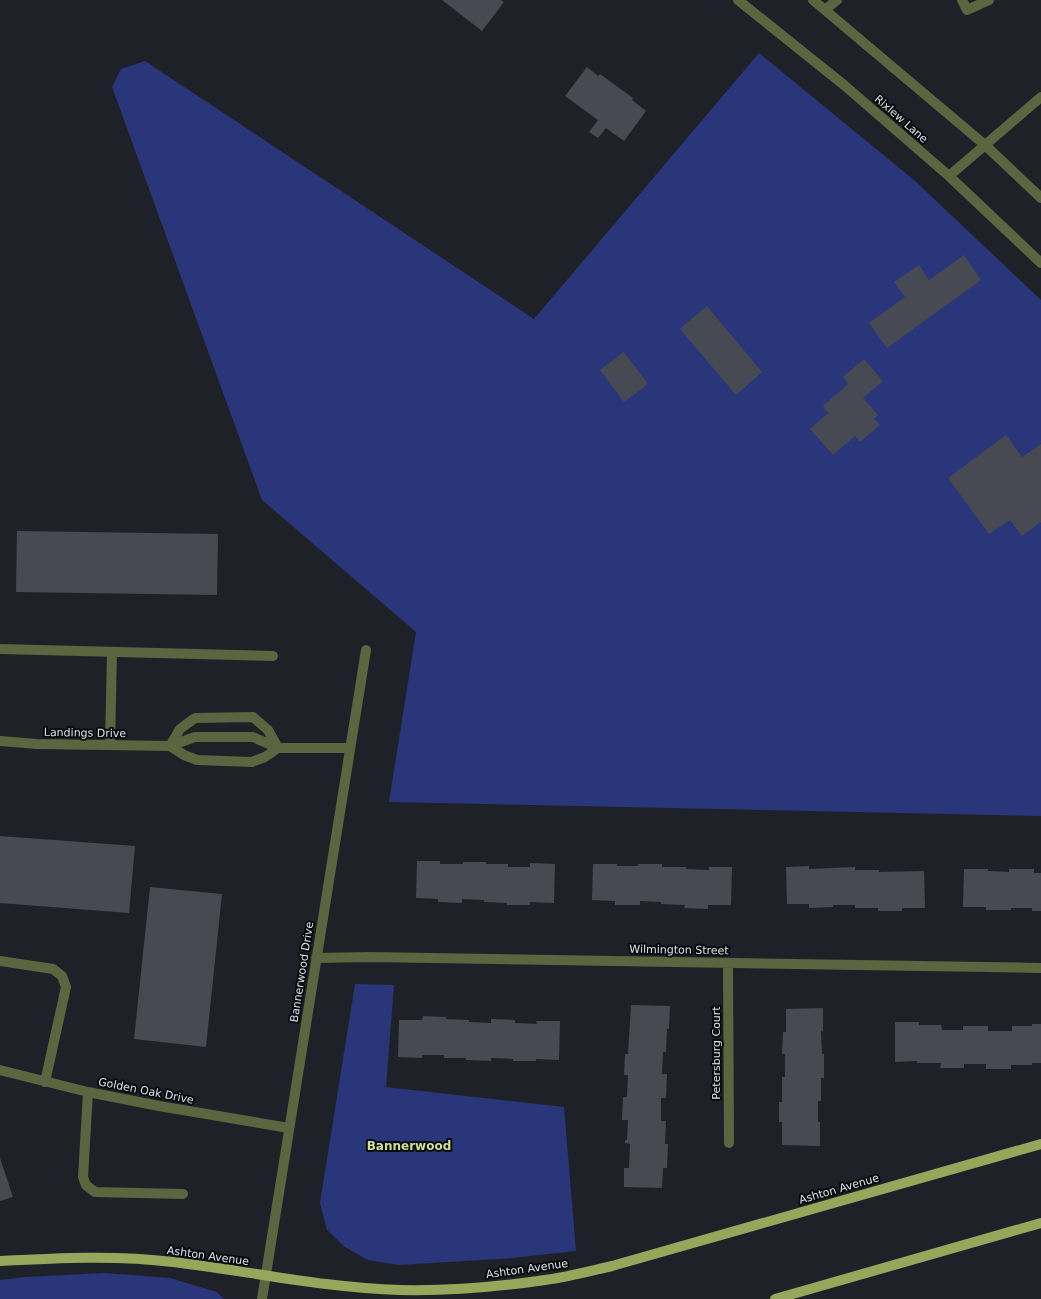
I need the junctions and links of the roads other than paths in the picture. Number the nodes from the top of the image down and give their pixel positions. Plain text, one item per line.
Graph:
1 (738, 0) edge
2 (813, 0) edge
3 (837, 0) edge
4 (962, 0) edge
5 (989, 0) edge
6 (825, 10) junction
7 (1041, 97) edge
8 (985, 145) junction
9 (949, 176) junction
10 (1041, 198) edge
11 (1041, 263) edge
12 (0, 649) edge
13 (366, 650) dead end
14 (112, 652) junction
15 (273, 656) dead end
16 (0, 741) edge
17 (110, 745) junction
18 (170, 746) junction
19 (278, 748) junction
20 (350, 748) junction
21 (316, 958) junction
22 (0, 961) edge
23 (728, 963) junction
24 (1041, 968) edge
25 (0, 1070) edge
26 (45, 1082) junction
27 (88, 1092) junction
28 (289, 1128) junction
29 (729, 1143) dead end
30 (1041, 1144) edge
31 (183, 1194) dead end
32 (1041, 1223) edge
33 (0, 1261) edge
34 (266, 1276) junction
35 (262, 1299) edge
36 (775, 1299) edge

1 - 9 street, Rixlew Lane
2 - 6 street
3 - 6 street
4 - 5 street
6 - 8 street
7 - 8 street
8 - 9 street
8 - 10 street
9 - 11 street, Rixlew Lane
12 - 14 street
13 - 20 street, Bannerwood Drive
14 - 15 street
14 - 17 street
16 - 17 street, Landings Drive
17 - 18 street, Landings Drive
18 - 19 street, Landings Drive
18 - 19 street, Landings Drive
18 - 19 street
19 - 20 street, Landings Drive
20 - 21 street, Bannerwood Drive
21 - 23 street, Wilmington Street
21 - 28 street, Bannerwood Drive
22 - 26 street
23 - 24 street, Wilmington Street
23 - 29 street, Petersburg Court
25 - 26 street, Golden Oak Drive
26 - 27 street, Golden Oak Drive
27 - 28 street, Golden Oak Drive
27 - 31 street
28 - 34 street, Bannerwood Drive
30 - 34 main road, Ashton Avenue
32 - 36 main road
33 - 34 main road, Ashton Avenue
34 - 35 street, Bannerwood Drive

